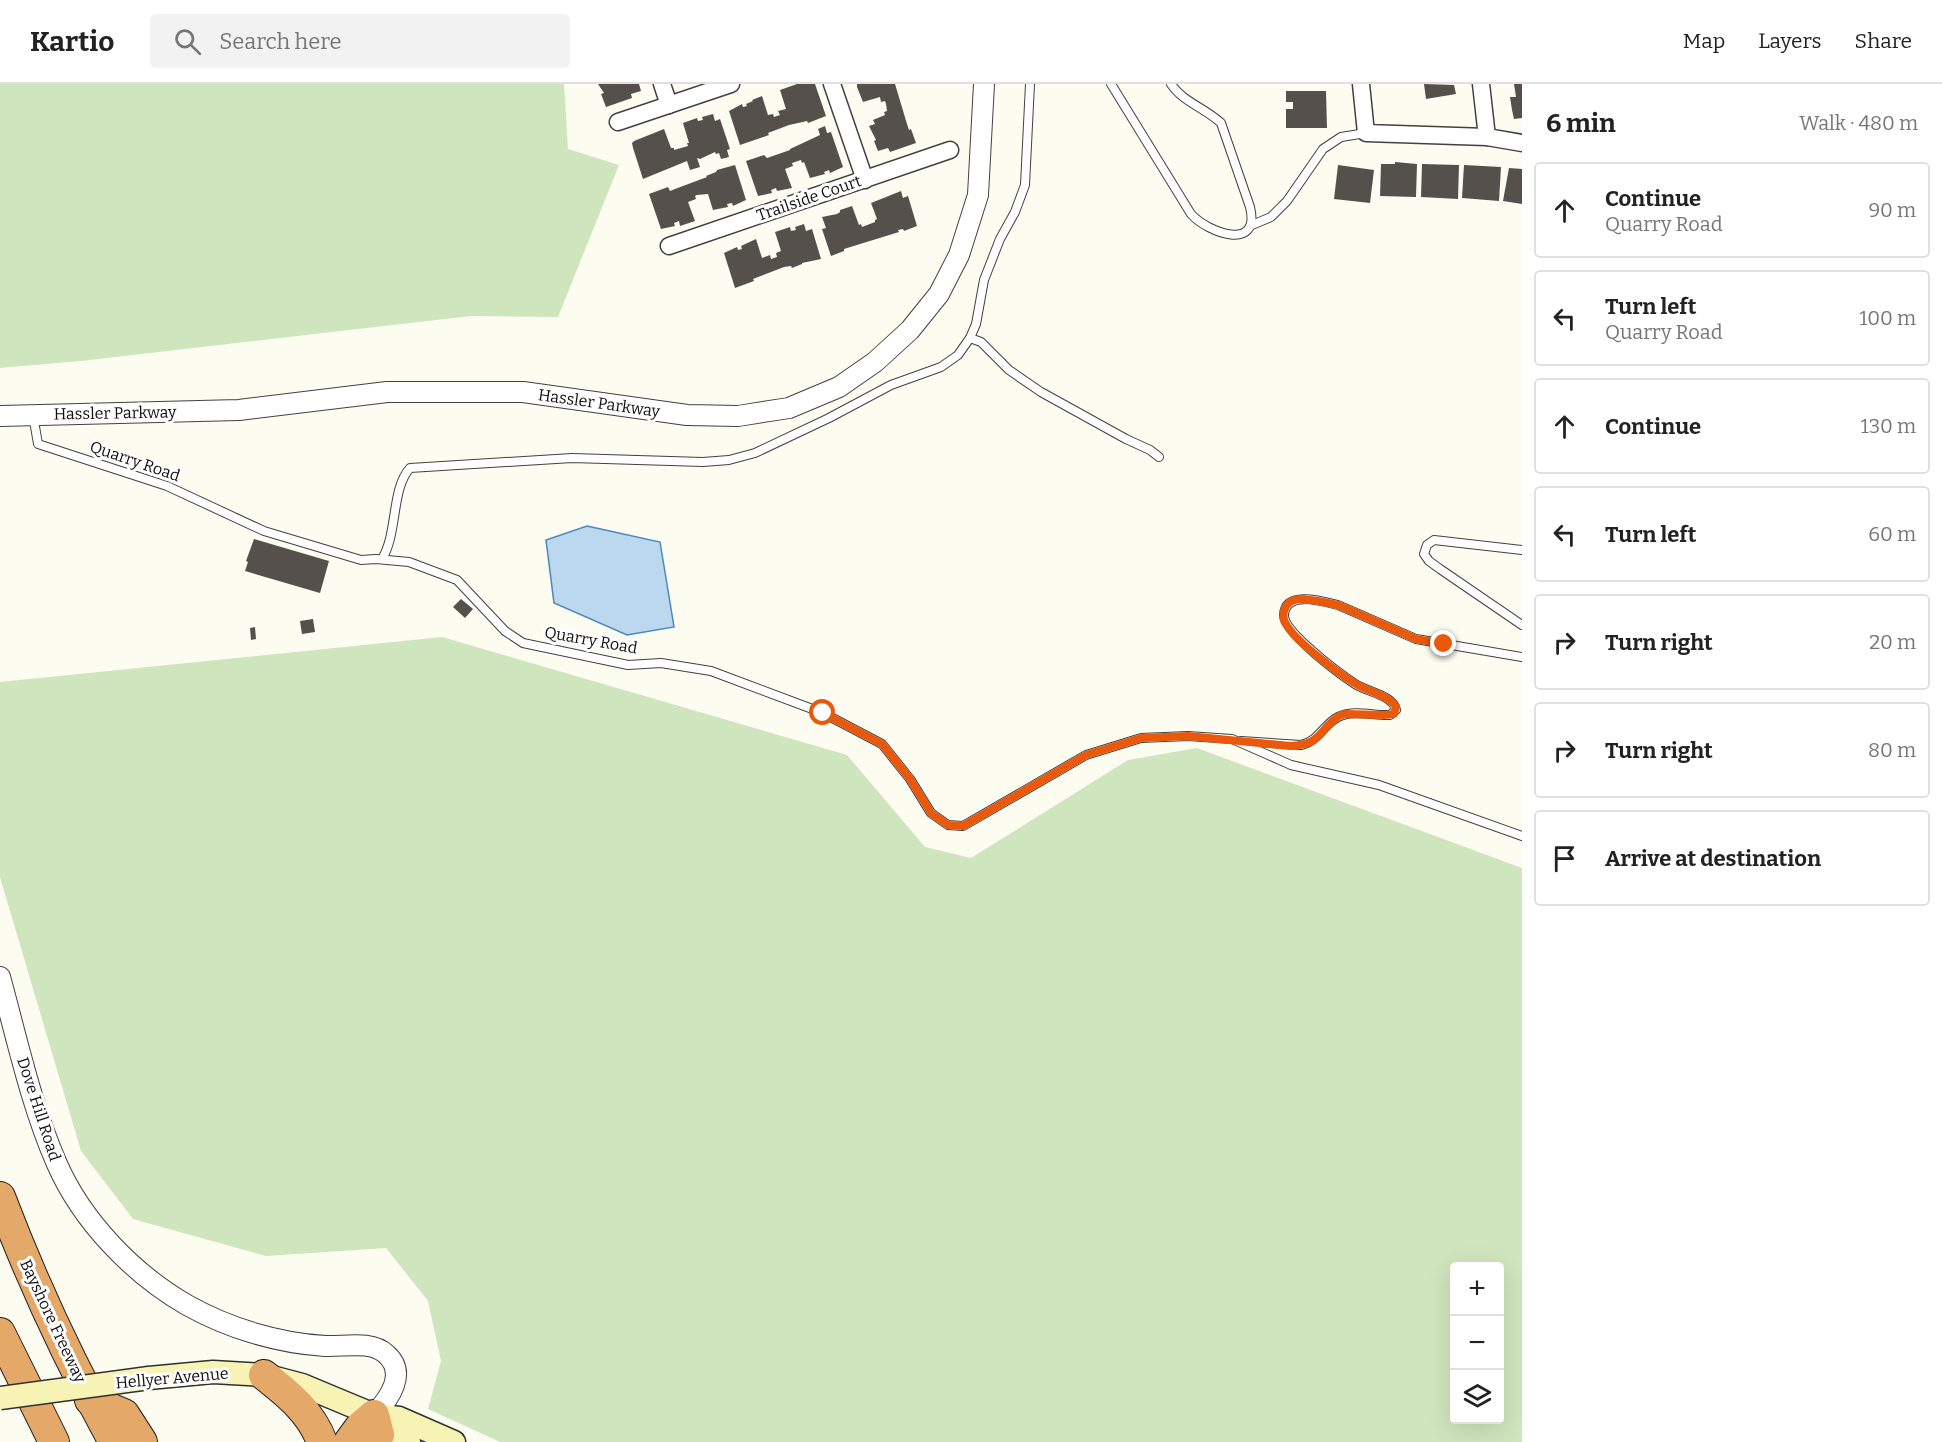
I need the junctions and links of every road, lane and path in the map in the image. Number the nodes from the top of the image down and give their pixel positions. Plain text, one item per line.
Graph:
1 (662, 84) edge
2 (731, 84) edge
3 (832, 84) edge
4 (984, 84) edge
5 (1030, 84) edge
6 (1111, 84) edge
7 (1171, 84) edge
8 (1361, 84) edge
9 (1480, 84) edge
10 (669, 105) junction
11 (618, 122) dead end
12 (1366, 133) junction
13 (1487, 137) junction
14 (1522, 143) edge
15 (950, 150) dead end
16 (865, 180) junction
17 (1252, 225) junction
18 (669, 246) dead end
19 (970, 338) junction
20 (33, 415) junction
21 (0, 416) edge
22 (1159, 458) dead end
23 (1522, 549) edge
24 (382, 559) junction
25 (1522, 624) edge
26 (1522, 657) edge
27 (1232, 740) junction
28 (1522, 836) edge
29 (0, 977) edge
30 (0, 1197) edge
31 (0, 1333) edge
32 (264, 1375) junction
33 (0, 1398) edge
34 (90, 1400) junction
35 (374, 1429) edge
36 (54, 1442) edge
37 (114, 1442) edge
38 (142, 1442) edge
39 (322, 1442) edge
40 (349, 1442) edge
41 (409, 1442) edge
42 (454, 1442) edge

1 - 10 street
2 - 10 street
3 - 16 street
4 - 20 street, Hassler Parkway
5 - 19 lane
6 - 17 lane
7 - 17 lane
8 - 12 street
9 - 13 street
10 - 11 street
12 - 13 street
12 - 17 lane
13 - 14 street
15 - 16 street, Trailside Court
16 - 18 street, Trailside Court
19 - 22 lane
19 - 24 lane
20 - 21 street, Hassler Parkway
20 - 24 lane, Quarry Road
23 - 25 lane
24 - 27 lane, Quarry Road
26 - 27 lane, Quarry Road
27 - 28 lane
29 - 35 street, Dove Hill Road
30 - 34 highway, Bayshore Freeway
31 - 36 highway
32 - 33 main road, Hellyer Avenue, bridge
32 - 35 main road, Hellyer Avenue
32 - 39 highway
34 - 37 highway, Bayshore Freeway
34 - 38 highway
35 - 40 highway
35 - 41 main road, Hellyer Avenue
35 - 42 main road, Hellyer Avenue

